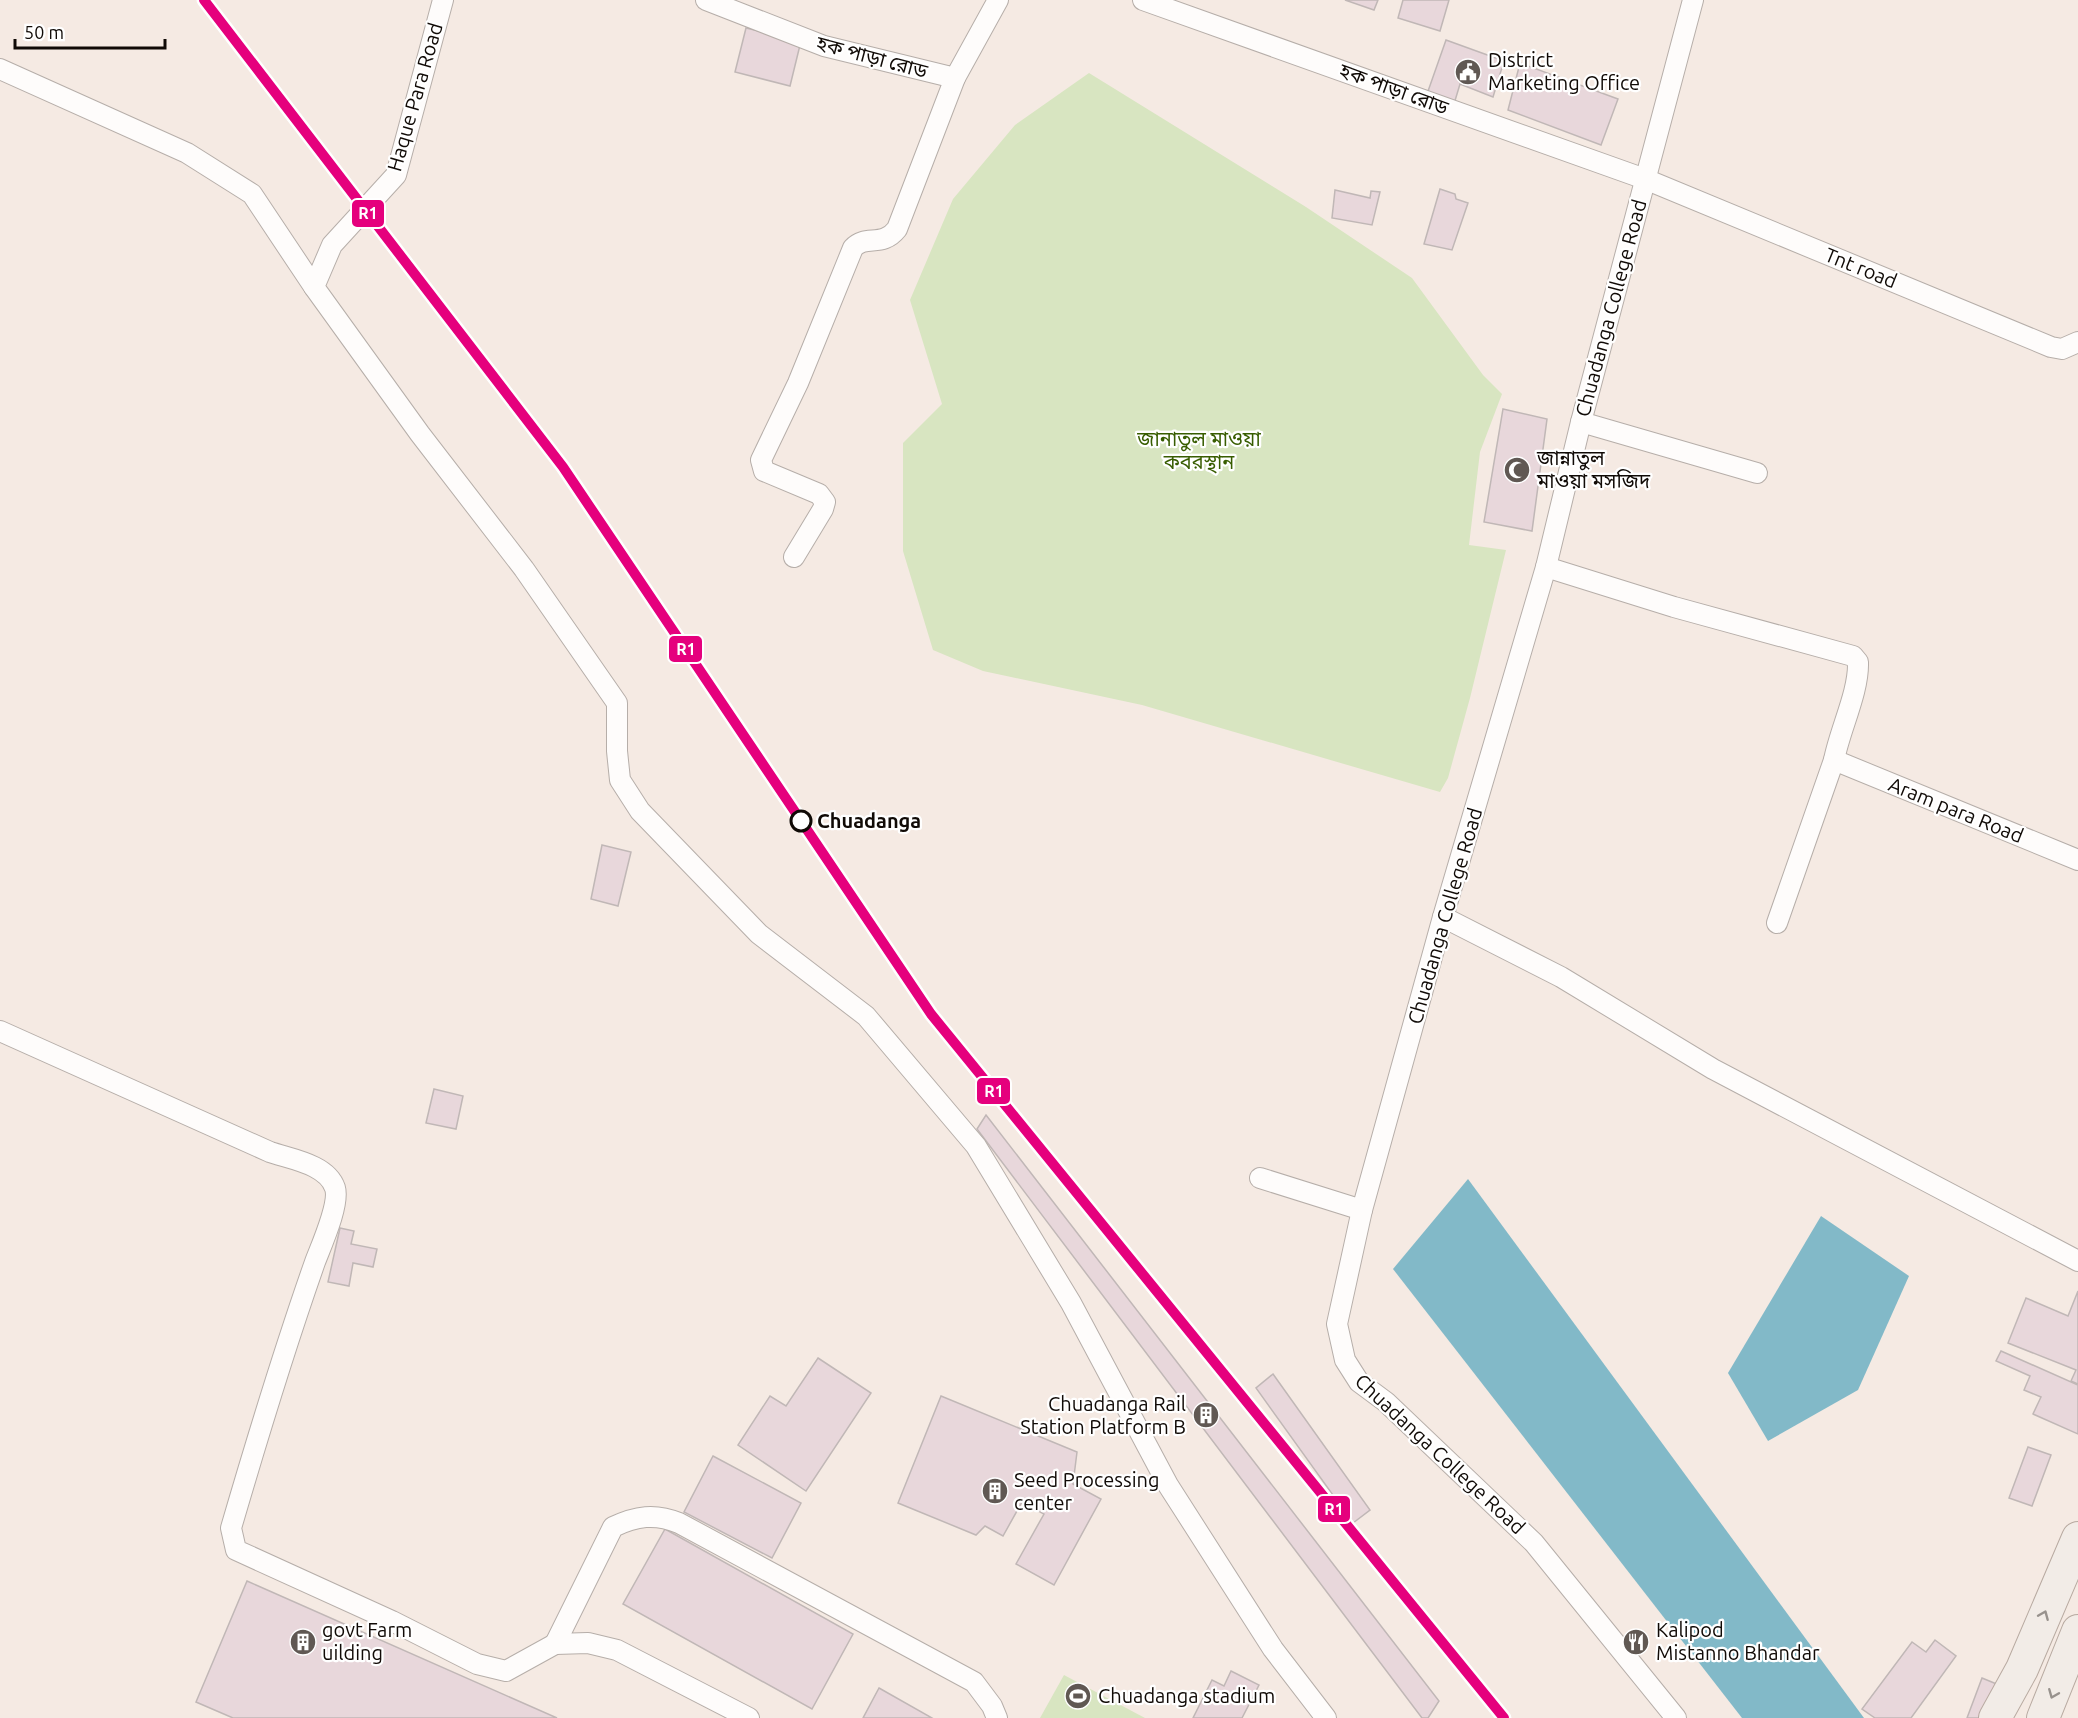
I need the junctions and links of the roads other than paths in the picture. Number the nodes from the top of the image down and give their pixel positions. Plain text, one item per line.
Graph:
1 (443, 0) edge
2 (706, 0) edge
3 (998, 0) edge
4 (1143, 0) edge
5 (1693, 0) edge
6 (0, 69) edge
7 (955, 78) junction
8 (1645, 179) junction
9 (314, 287) junction
10 (2078, 342) edge
11 (1581, 422) junction
12 (1757, 473) dead end
13 (794, 557) dead end
14 (1546, 567) junction
15 (1834, 760) junction
16 (2078, 860) edge
17 (1443, 917) junction
18 (1778, 923) dead end
19 (0, 1031) edge
20 (1260, 1178) dead end
21 (1362, 1210) junction
22 (2078, 1261) edge
23 (2078, 1538) edge
24 (2078, 1631) edge
25 (555, 1644) junction
26 (749, 1718) edge
27 (997, 1718) edge
28 (1326, 1718) edge
29 (1676, 1718) edge
30 (1995, 1718) edge
31 (2043, 1718) edge

1 - 9 street, Haque Para Road
2 - 7 street, হক পাড়া রোড
3 - 7 street, হক পাড়া রোড
4 - 8 street, হক পাড়া রোড
5 - 8 street, Chuadanga College Road
6 - 9 street
7 - 13 street
8 - 10 street, Tnt road
8 - 11 street, Chuadanga College Road
9 - 28 street
11 - 12 street
11 - 14 street, Chuadanga College Road
14 - 15 street
14 - 17 street, Chuadanga College Road
15 - 16 street, Aram para Road
15 - 18 street
17 - 21 street, Chuadanga College Road
17 - 22 street
19 - 25 street
20 - 21 street
21 - 29 street, Chuadanga College Road
30 -> 23 main road
24 -> 31 main road
25 - 26 street
25 - 27 street

